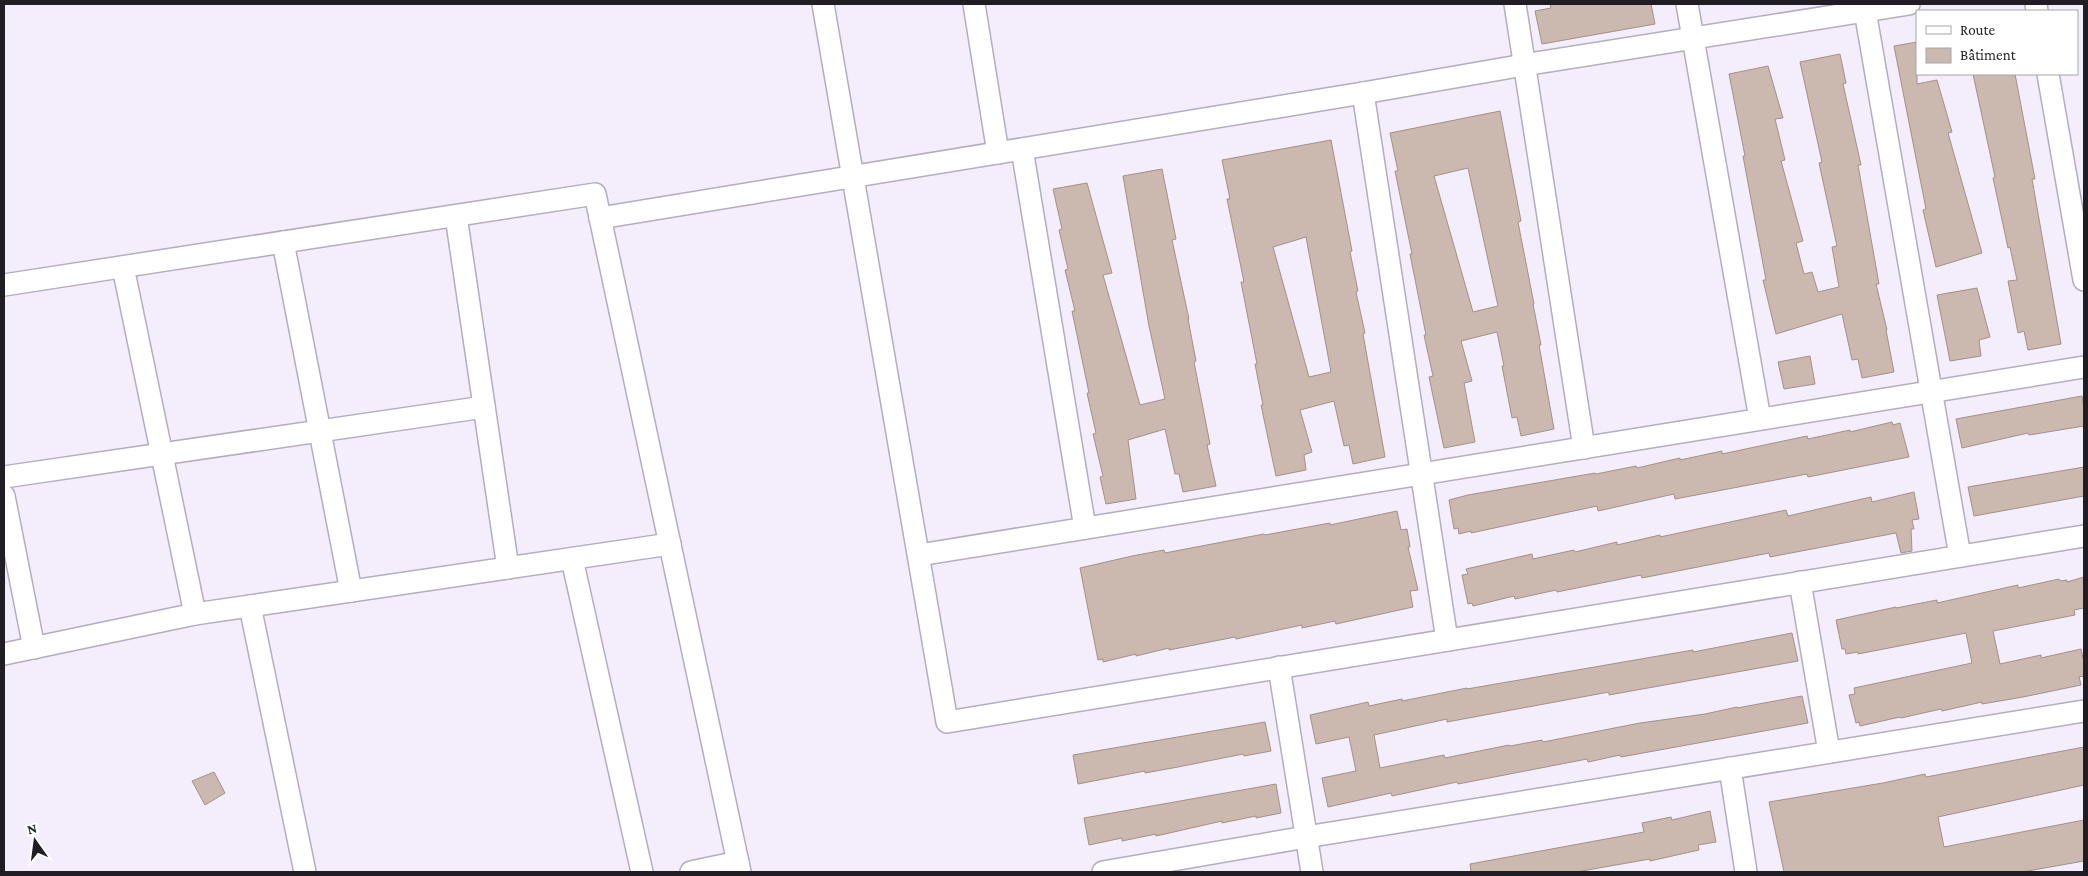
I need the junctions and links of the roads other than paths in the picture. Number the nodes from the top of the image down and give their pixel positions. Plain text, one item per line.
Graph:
1 (823, 4) edge
2 (974, 4) edge
3 (1515, 4) edge
4 (1687, 4) edge
5 (1909, 4) edge
6 (1865, 11) junction
7 (1693, 40) junction
8 (1524, 65) junction
9 (2048, 75) edge
10 (1363, 93) junction
11 (1022, 149) junction
12 (998, 153) junction
13 (853, 177) junction
14 (456, 216) junction
15 (600, 218) junction
16 (283, 242) junction
17 (123, 267) junction
18 (2084, 280) edge
19 (4, 285) edge
20 (2084, 367) edge
21 (1932, 392) junction
22 (484, 407) junction
23 (1760, 419) junction
24 (320, 430) junction
25 (1584, 448) junction
26 (162, 454) junction
27 (1422, 474) junction
28 (4, 477) edge
29 (4, 496) edge
30 (1085, 528) junction
31 (2084, 536) edge
32 (670, 544) junction
33 (919, 555) junction
34 (1960, 556) junction
35 (572, 559) junction
36 (508, 568) junction
37 (1800, 582) junction
38 (351, 591) junction
39 (250, 606) junction
40 (196, 614) junction
41 (1447, 640) junction
42 (34, 648) junction
43 (4, 654) edge
44 (1279, 667) junction
45 (2084, 711) edge
46 (1829, 752) junction
47 (1730, 768) junction
48 (1306, 837) junction
49 (739, 867) edge
50 (1137, 870) edge
51 (305, 872) edge
52 (642, 872) edge
53 (691, 872) edge
54 (1103, 872) edge
55 (1312, 872) edge
56 (1746, 872) edge

1 - 13 street
2 - 12 street
3 - 8 street
4 - 7 street
5 - 6 street
6 - 7 street
6 - 21 street
7 - 8 street
7 - 23 street
8 - 10 street
8 - 25 street
9 - 18 street
10 - 11 street
10 - 27 street
11 - 12 street
11 - 30 street
12 - 13 street
13 - 15 street
13 - 33 street
14 - 15 street
14 - 16 street
14 - 22 street
15 - 32 street
16 - 17 street
16 - 24 street
17 - 19 street
17 - 26 street
20 - 21 street
21 - 23 street
21 - 34 street
22 - 24 street
22 - 36 street
23 - 25 street
24 - 26 street
24 - 38 street
25 - 27 street
26 - 28 street
26 - 40 street
27 - 30 street
27 - 41 street
29 - 42 street
30 - 33 street
31 - 34 street
32 - 35 street
32 - 49 street
33 - 44 street
34 - 37 street
35 - 36 street
35 - 52 street
36 - 38 street
37 - 41 street
37 - 46 street
38 - 39 street
39 - 40 street
39 - 51 street
40 - 42 street
41 - 44 street
42 - 43 street
44 - 48 street
45 - 46 street
46 - 47 street
47 - 48 street
47 - 56 street
48 - 50 street
48 - 55 street
49 - 53 street
50 - 54 street

